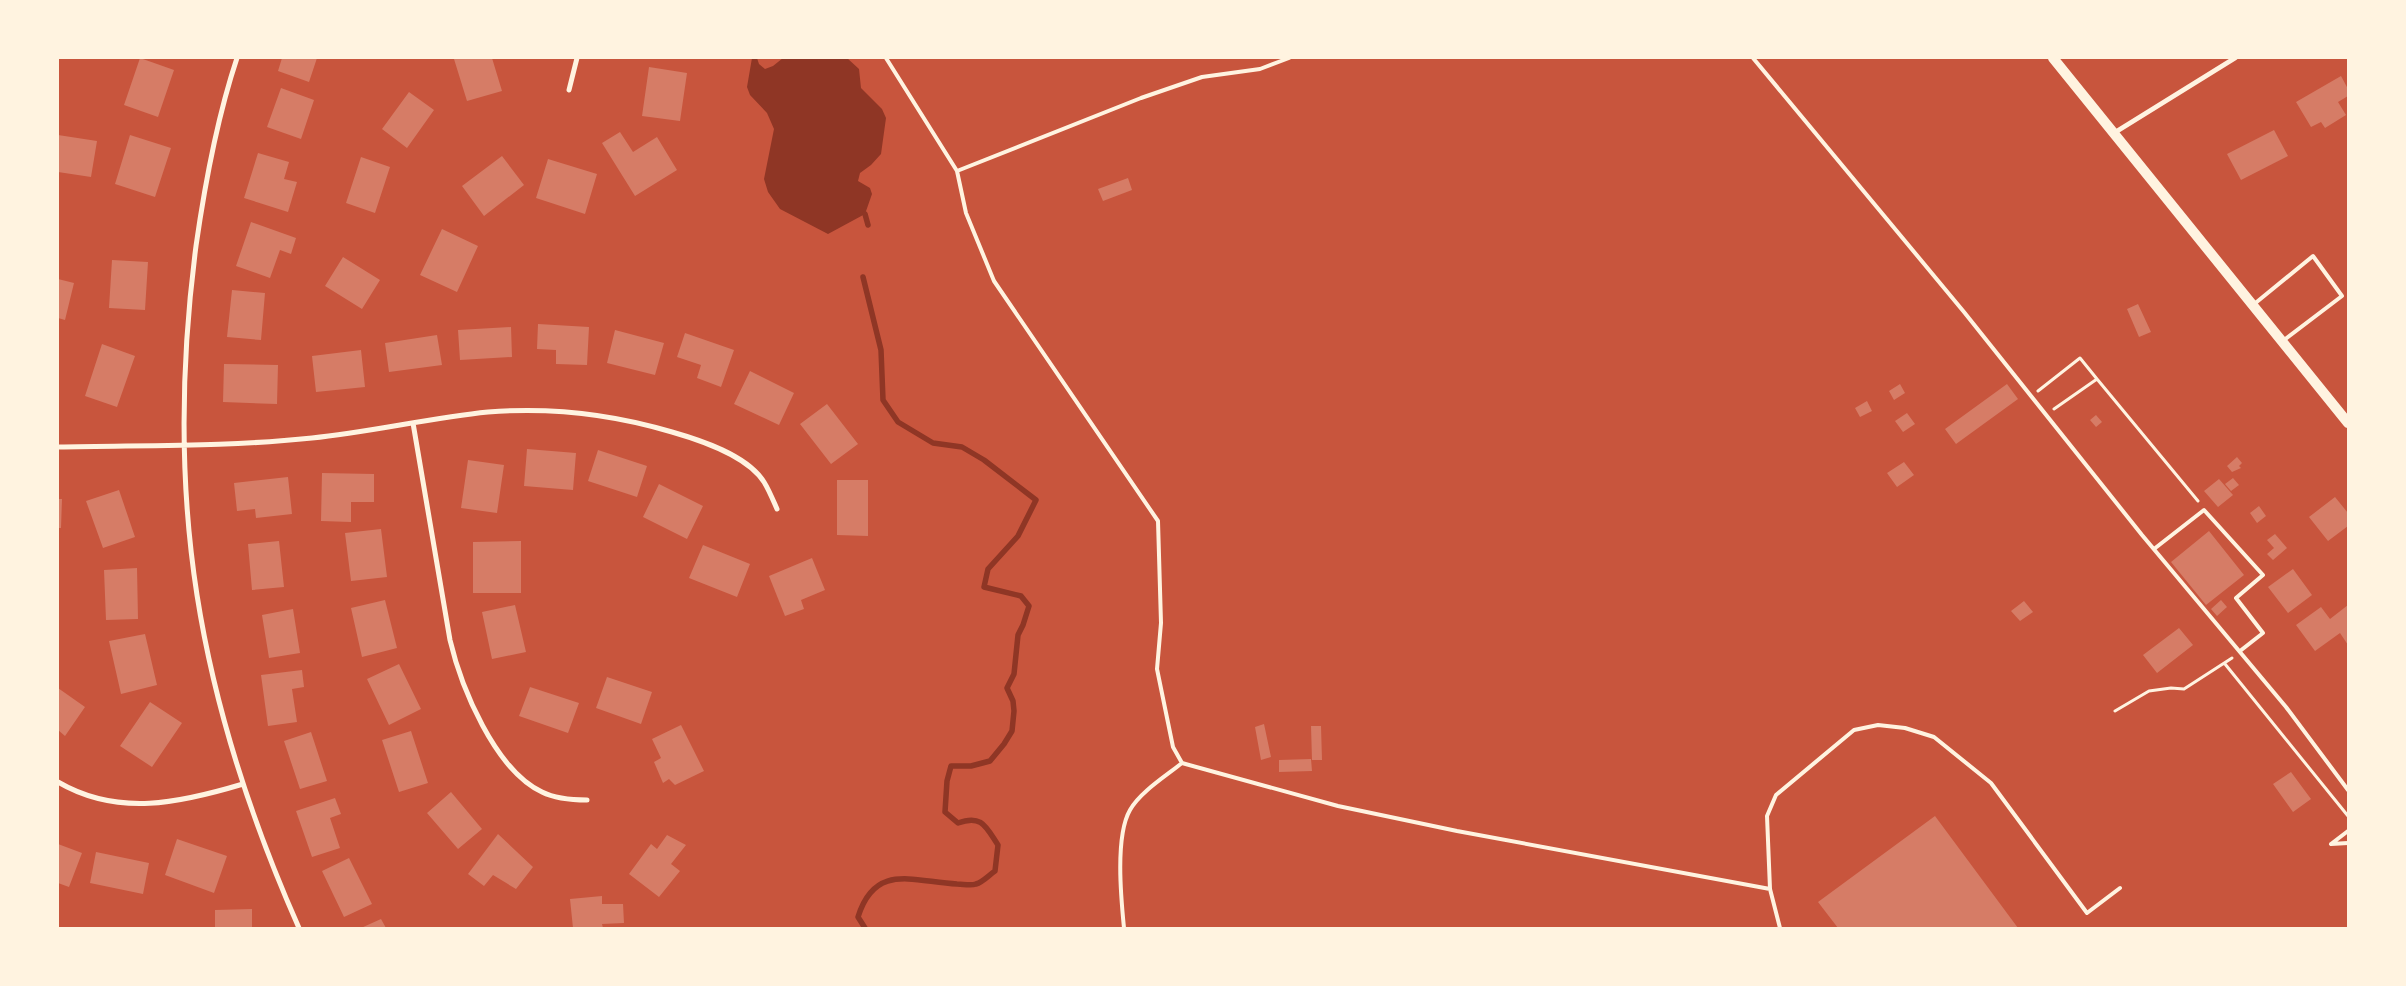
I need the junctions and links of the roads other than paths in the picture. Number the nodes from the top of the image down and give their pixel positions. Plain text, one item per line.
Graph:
1 (237, 58) edge
2 (577, 58) edge
3 (886, 58) edge
4 (1289, 58) edge
5 (1753, 58) edge
6 (2052, 58) edge
7 (2235, 58) edge
8 (570, 90) dead end
9 (2114, 134) junction
10 (957, 171) junction
11 (2253, 305) junction
12 (2282, 341) junction
13 (413, 423) junction
14 (2348, 424) edge
15 (185, 444) junction
16 (58, 447) edge
17 (777, 509) dead end
18 (2154, 549) junction
19 (2240, 651) junction
20 (1182, 764) junction
21 (58, 782) edge
22 (243, 784) junction
23 (2348, 790) edge
24 (587, 800) dead end
25 (2348, 831) edge
26 (2348, 843) edge
27 (2120, 888) dead end
28 (1770, 889) junction
29 (299, 928) edge
30 (1124, 928) edge
31 (1780, 928) edge

1 - 15 street
2 - 8 street
3 - 10 lane
4 - 10 lane
5 - 18 lane
6 - 9 main road
7 - 9 street
9 - 11 main road
10 - 20 lane
11 - 12 main road
11 - 12 lane
12 - 14 main road
13 - 15 street
13 - 17 street
13 - 24 street
15 - 16 street
15 - 22 street
18 - 19 lane
18 - 19 lane
19 - 23 lane
20 - 28 lane
20 - 30 lane
21 - 22 street
22 - 29 street
25 - 26 lane
27 - 28 lane
28 - 31 lane

